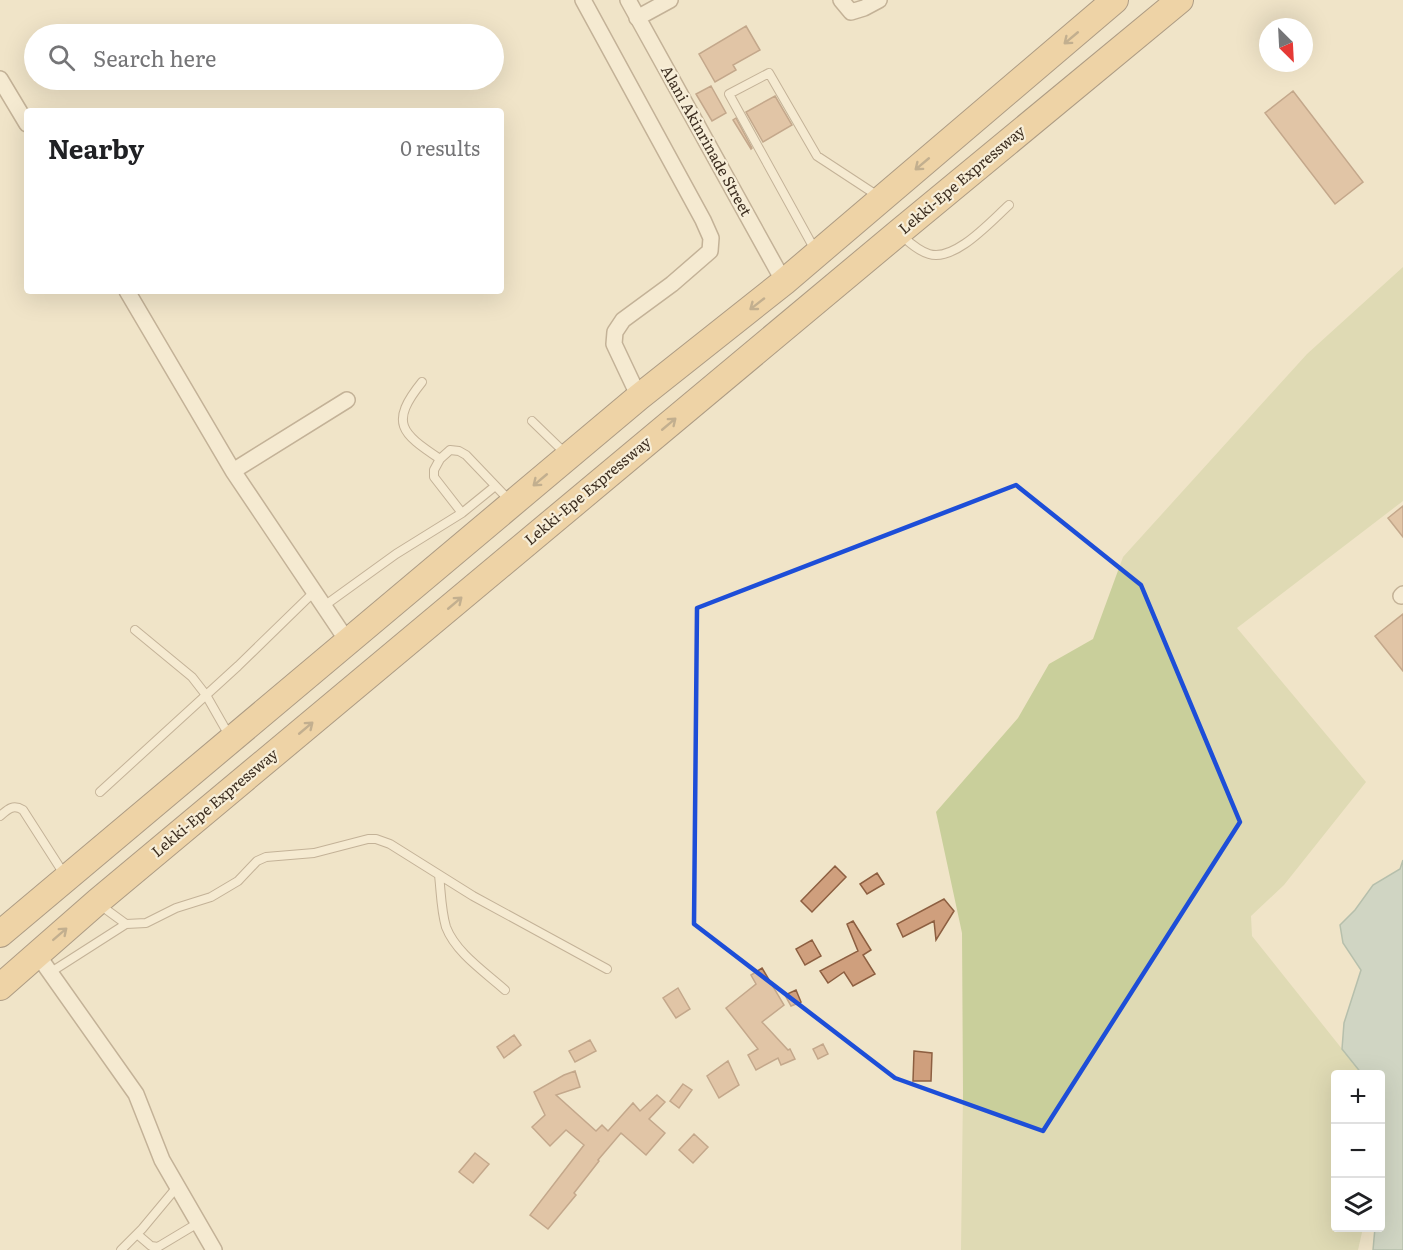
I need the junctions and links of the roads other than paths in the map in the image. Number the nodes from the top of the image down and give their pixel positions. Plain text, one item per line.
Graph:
1 (583, 0) edge
2 (628, 0) edge
3 (670, 0) edge
4 (841, 0) edge
5 (879, 0) edge
6 (1115, 0) edge
7 (1180, 0) edge
8 (637, 18) junction
9 (0, 79) edge
10 (24, 119) edge
11 (882, 199) junction
12 (1009, 205) dead end
13 (898, 233) junction
14 (817, 254) junction
15 (784, 282) junction
16 (129, 294) edge
17 (422, 382) dead end
18 (639, 397) junction
19 (347, 400) dead end
20 (532, 421) dead end
21 (568, 457) junction
22 (440, 459) junction
23 (233, 471) junction
24 (503, 495) junction
25 (462, 513) junction
26 (314, 592) junction
27 (324, 606) junction
28 (135, 630) dead end
29 (348, 642) junction
30 (206, 695) junction
31 (232, 739) junction
32 (100, 792) dead end
33 (0, 816) edge
34 (440, 875) junction
35 (67, 878) junction
36 (97, 902) junction
37 (126, 924) junction
38 (5, 926) edge
39 (44, 963) junction
40 (607, 969) dead end
41 (0, 987) edge
42 (504, 990) dead end
43 (177, 1187) junction
44 (198, 1223) junction
45 (137, 1234) junction
46 (122, 1250) edge
47 (213, 1250) edge

1 - 18 street
2 - 8 street, Alani Akinrinade Street
3 - 8 street
4 - 5 street
6 -> 11 highway
7 - 13 highway, Lekki-Epe Expressway
8 - 15 street, Alani Akinrinade Street
9 - 10 street
11 - 14 highway
11 - 14 lane
12 - 13 lane
36 -> 13 highway, Lekki-Epe Expressway
14 - 15 highway
15 -> 18 highway
16 - 23 street
17 - 22 lane
18 - 21 highway
19 - 23 street
20 - 21 lane
21 -> 24 highway
22 - 24 lane
22 - 25 lane
23 - 26 street
24 - 25 lane
24 - 29 highway
25 - 27 lane
26 - 27 street
26 - 30 lane
27 - 29 street
28 - 30 lane
29 - 31 highway
30 - 31 lane
30 - 32 lane
31 - 35 highway
33 - 35 lane
34 - 37 lane
34 - 40 lane
34 - 42 lane
35 - 38 highway
36 - 37 lane
39 -> 36 highway, Lekki-Epe Expressway
37 - 39 lane
39 - 41 highway, Lekki-Epe Expressway
39 - 43 street
43 - 44 street
43 - 45 lane
44 - 45 lane
44 - 47 street
45 - 46 lane

